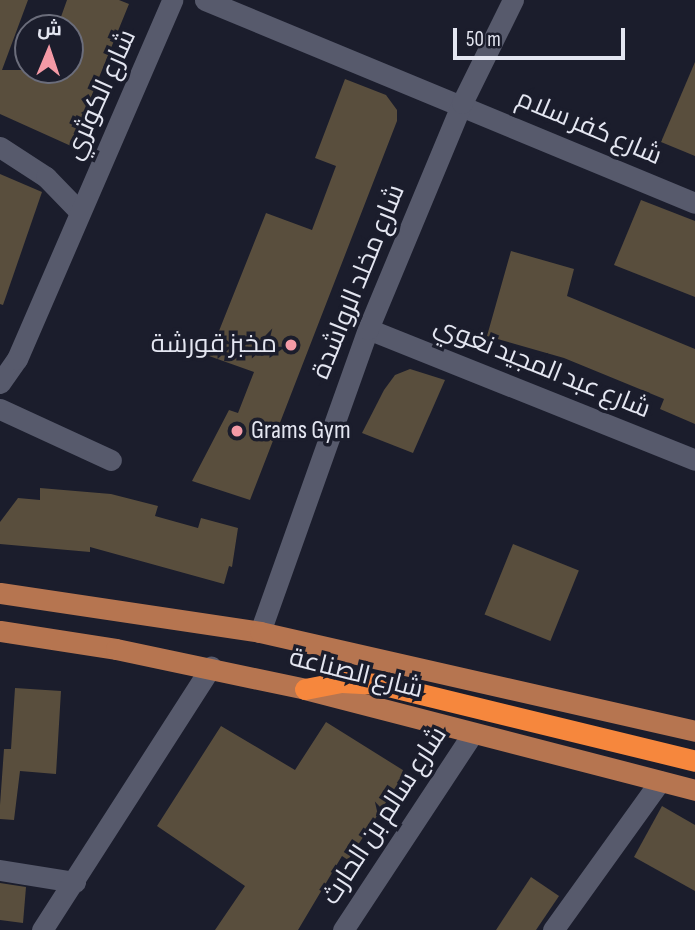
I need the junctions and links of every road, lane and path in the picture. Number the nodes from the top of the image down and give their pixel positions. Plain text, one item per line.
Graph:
1 (172, 0) edge
2 (205, 0) edge
3 (513, 0) edge
4 (462, 103) junction
5 (0, 147) edge
6 (695, 203) edge
7 (79, 211) junction
8 (368, 329) junction
9 (0, 383) edge
10 (0, 409) edge
11 (111, 460) dead end
12 (695, 460) edge
13 (0, 593) edge
14 (0, 631) edge
15 (260, 632) junction
16 (211, 667) junction
17 (305, 689) junction
18 (669, 725) junction
19 (695, 725) edge
20 (695, 731) edge
21 (473, 733) junction
22 (695, 761) edge
23 (660, 781) junction
24 (695, 790) edge
25 (0, 870) edge
26 (75, 882) junction
27 (43, 930) edge
28 (343, 930) edge
29 (553, 930) edge

1 - 7 street, شارع الكوثري
2 - 4 street, شارع كفر سلام
3 - 4 street, شارع مخلد الرواشدة
4 - 6 street, شارع كفر سلام
4 - 8 street, شارع مخلد الرواشدة
5 - 7 street, شارع الكوثري
7 - 9 street, شارع الكوثري
8 - 12 street, شارع عبد المجيد نغوي
8 - 15 street, شارع مخلد الرواشدة
10 - 11 street
13 - 15 main road, شارع الصناعة
14 - 16 main road, شارع الصناعة
15 - 18 main road, شارع الصناعة
16 - 17 main road, شارع الصناعة
16 - 26 street
17 - 21 main road, شارع الصناعة
17 - 22 highway
18 - 19 main road
18 - 20 main road, شارع الصناعة
21 - 23 main road, شارع الصناعة
21 - 28 street, شارع سالم بن الحارث
23 - 24 main road, شارع الصناعة
23 - 29 street
25 - 26 street
26 - 27 street

